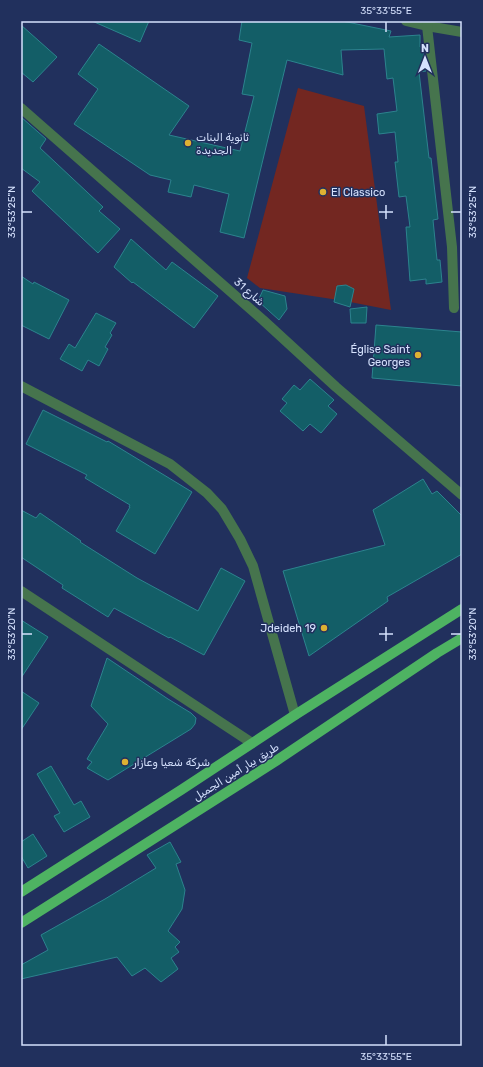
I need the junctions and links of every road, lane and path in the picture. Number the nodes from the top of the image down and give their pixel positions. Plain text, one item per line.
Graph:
1 (406, 21) edge
2 (427, 23) edge
3 (462, 32) edge
4 (21, 108) edge
5 (454, 308) dead end
6 (21, 386) edge
7 (462, 495) edge
8 (21, 591) edge
9 (462, 609) edge
10 (462, 638) edge
11 (295, 714) junction
12 (252, 743) junction
13 (21, 892) edge
14 (21, 922) edge

1 - 2 street
2 - 3 street
2 - 5 street
4 - 7 street, شارع 31
6 - 11 street
8 - 12 street
9 - 11 main road, طريق بيار أمين الجميل
10 - 14 main road, طريق بيار أمين الجميل
11 - 12 main road, طريق بيار أمين الجميل
12 - 13 main road, طريق بيار أمين الجميل

